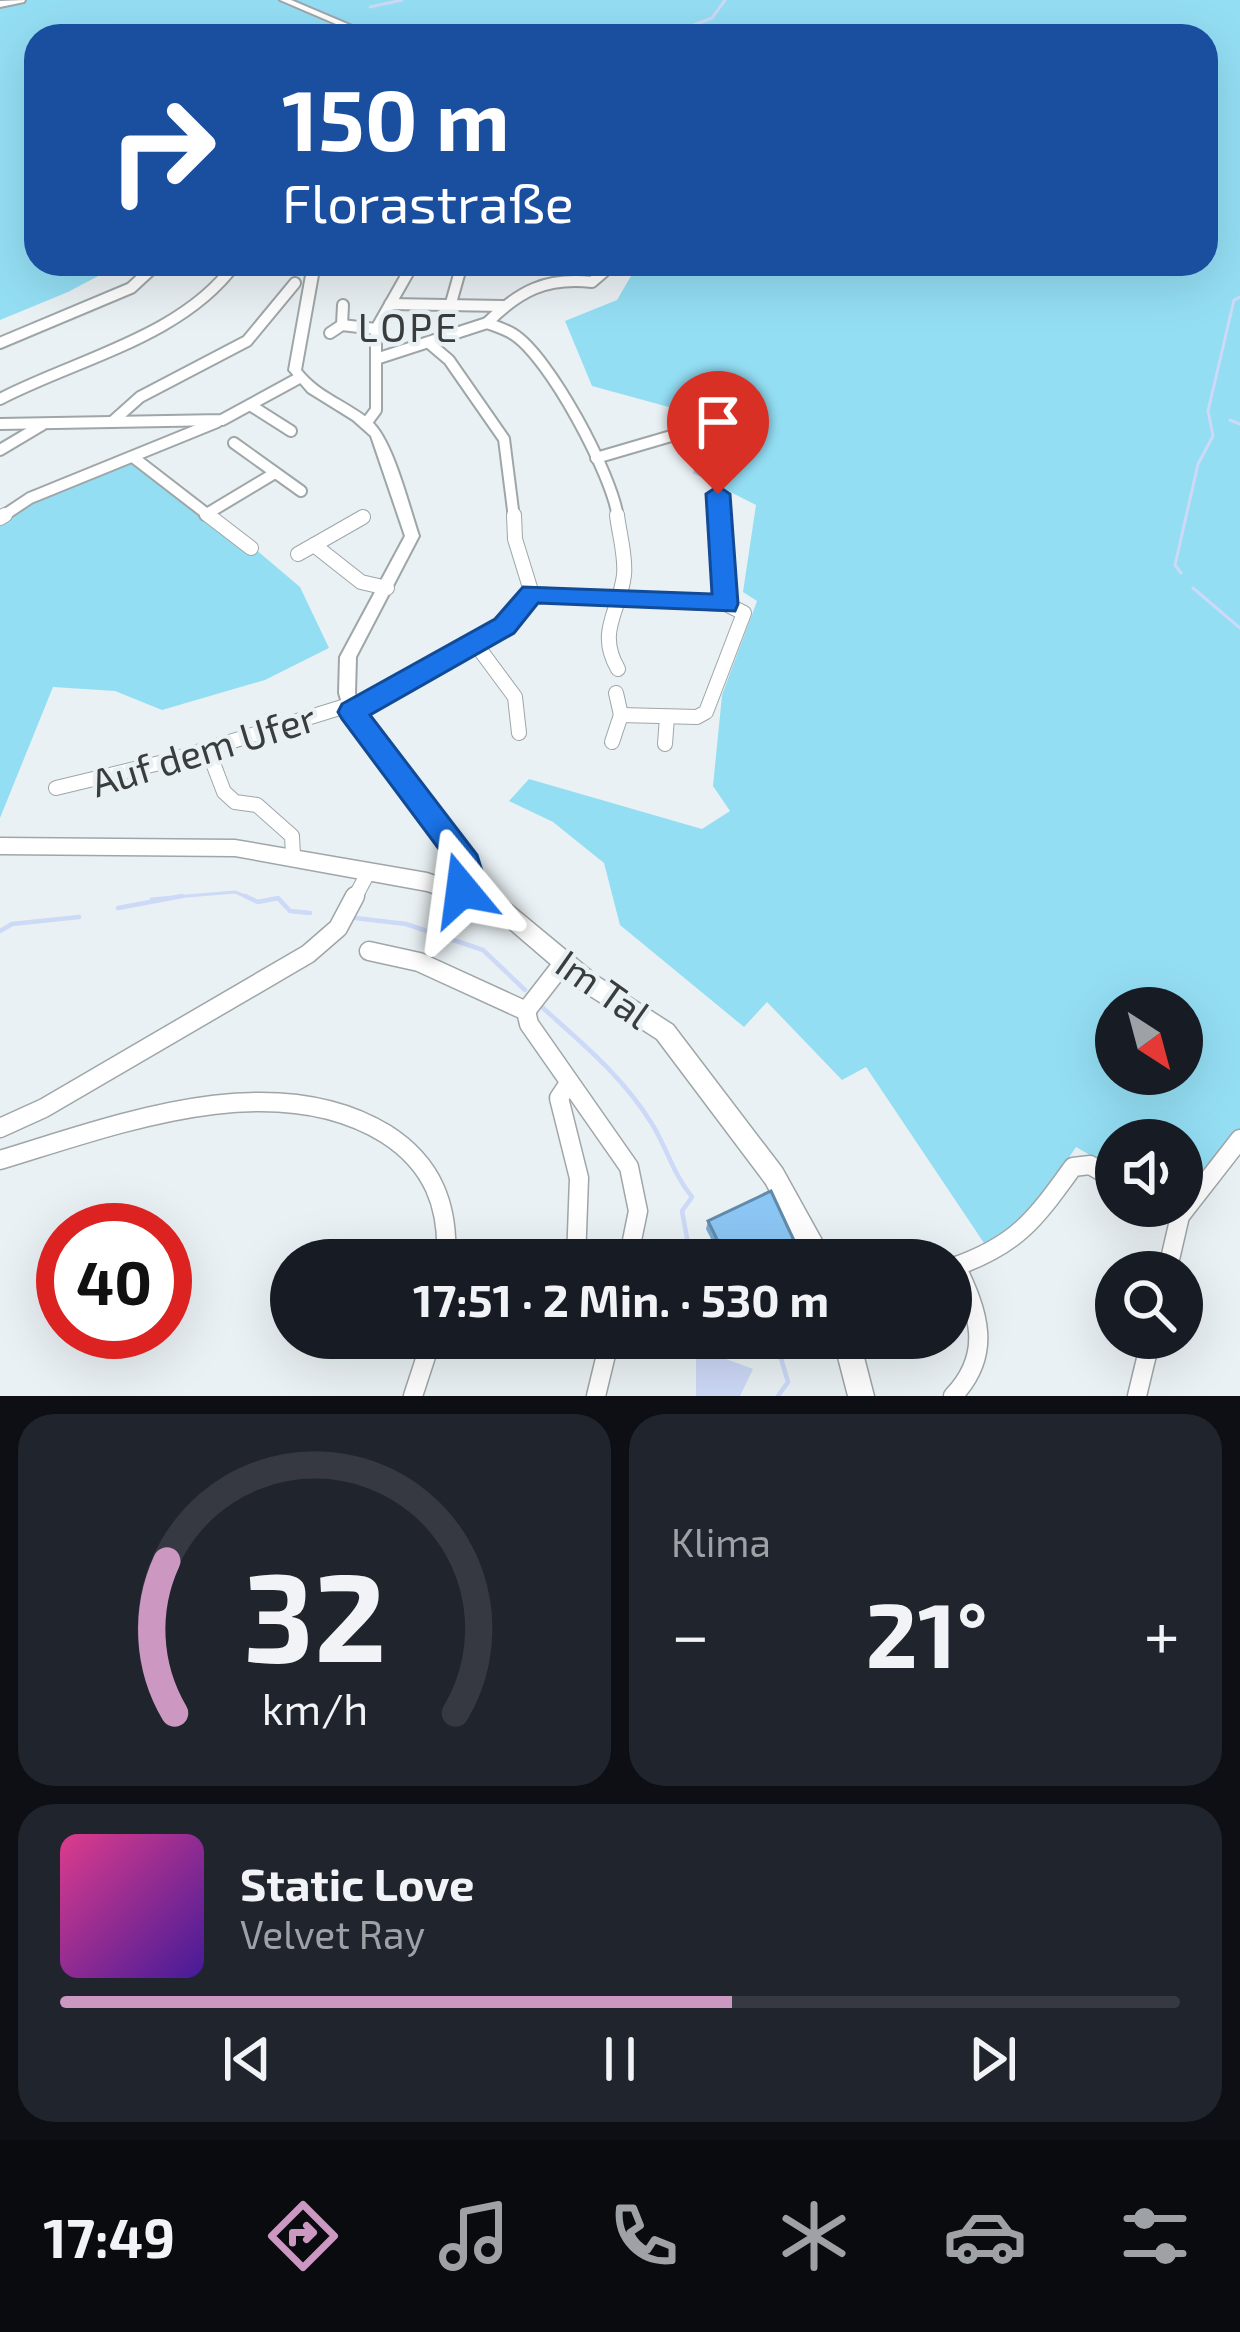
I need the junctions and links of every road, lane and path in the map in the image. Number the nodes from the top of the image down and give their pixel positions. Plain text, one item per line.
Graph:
1 (21, 0) edge
2 (284, 0) edge
3 (0, 4) edge
4 (343, 24) edge
5 (144, 276) edge
6 (227, 276) edge
7 (311, 276) edge
8 (406, 276) edge
9 (458, 276) edge
10 (599, 276) edge
11 (295, 284) dead end
12 (452, 303) junction
13 (390, 304) junction
14 (343, 305) dead end
15 (503, 306) junction
16 (487, 323) junction
17 (342, 325) junction
18 (376, 329) junction
19 (330, 333) dead end
20 (0, 343) edge
21 (429, 343) junction
22 (376, 359) junction
23 (299, 378) junction
24 (0, 399) edge
25 (250, 405) junction
26 (222, 420) junction
27 (46, 422) junction
28 (112, 422) junction
29 (367, 422) junction
30 (0, 424) edge
31 (291, 431) dead end
32 (679, 434) dead end
33 (234, 443) dead end
34 (0, 450) edge
35 (133, 457) junction
36 (596, 458) junction
37 (275, 473) junction
38 (302, 491) dead end
39 (718, 494) dead end
40 (205, 515) junction
41 (363, 517) dead end
42 (0, 518) edge
43 (314, 545) junction
44 (251, 548) dead end
45 (298, 554) dead end
46 (387, 588) junction
47 (532, 594) junction
48 (614, 598) junction
49 (726, 604) junction
50 (475, 643) junction
51 (618, 669) dead end
52 (616, 693) dead end
53 (351, 708) junction
54 (621, 715) junction
55 (667, 717) junction
56 (519, 733) dead end
57 (612, 742) dead end
58 (665, 744) dead end
59 (208, 750) junction
60 (56, 788) dead end
61 (0, 846) edge
62 (293, 856) junction
63 (369, 871) junction
64 (462, 890) junction
65 (369, 951) dead end
66 (564, 962) junction
67 (526, 1011) junction
68 (569, 1082) junction
69 (0, 1128) edge
70 (1240, 1139) edge
71 (0, 1160) edge
72 (1095, 1169) edge
73 (1203, 1178) edge
74 (448, 1239) edge
75 (579, 1239) edge
76 (632, 1239) edge
77 (808, 1239) edge
78 (972, 1261) edge
79 (972, 1301) edge
80 (425, 1359) edge
81 (605, 1359) edge
82 (852, 1359) edge
83 (1146, 1359) edge
84 (413, 1396) edge
85 (596, 1396) edge
86 (862, 1396) edge
87 (953, 1396) edge
88 (1137, 1396) edge

1 - 3 street
2 - 4 street
5 - 20 street
6 - 24 street
7 - 23 street
8 - 13 street
9 - 12 street
10 - 15 street
11 - 28 street
12 - 13 street
12 - 15 street
13 - 18 street
14 - 17 street
15 - 16 street
16 - 21 street
16 - 36 street
17 - 18 street
17 - 19 street
18 - 22 street
21 - 22 street
21 - 47 street
22 - 29 street
23 - 25 street
23 - 29 street
25 - 26 street
25 - 31 street
26 - 28 street
26 - 35 street
27 - 28 street
27 - 30 street
27 - 34 street
29 - 46 street
32 - 36 street
33 - 37 street
35 - 40 street
35 - 42 street
36 - 48 street
37 - 38 street
37 - 40 street
39 - 49 street
40 - 44 street
41 - 43 street
43 - 45 street
43 - 46 street
46 - 53 street
47 - 48 street
47 - 50 street, Auf dem Ufer
48 - 49 street
48 - 51 street
49 - 55 street
50 - 53 street, Auf dem Ufer
50 - 56 street
52 - 54 street
53 - 59 street, Auf dem Ufer
53 - 64 street
54 - 55 street
54 - 57 street
55 - 58 street
59 - 60 street, Auf dem Ufer
59 - 62 street
61 - 62 main road, Im Tal
62 - 63 main road, Im Tal
63 - 64 main road, Im Tal
63 - 69 street
64 - 66 main road, Im Tal
65 - 67 street
66 - 67 street
66 - 77 main road, Im Tal
67 - 68 street
68 - 75 street
68 - 76 street
70 - 73 street
71 - 74 street
72 - 78 street
79 - 87 street
80 - 84 street
81 - 85 street
82 - 86 main road
83 - 88 street

